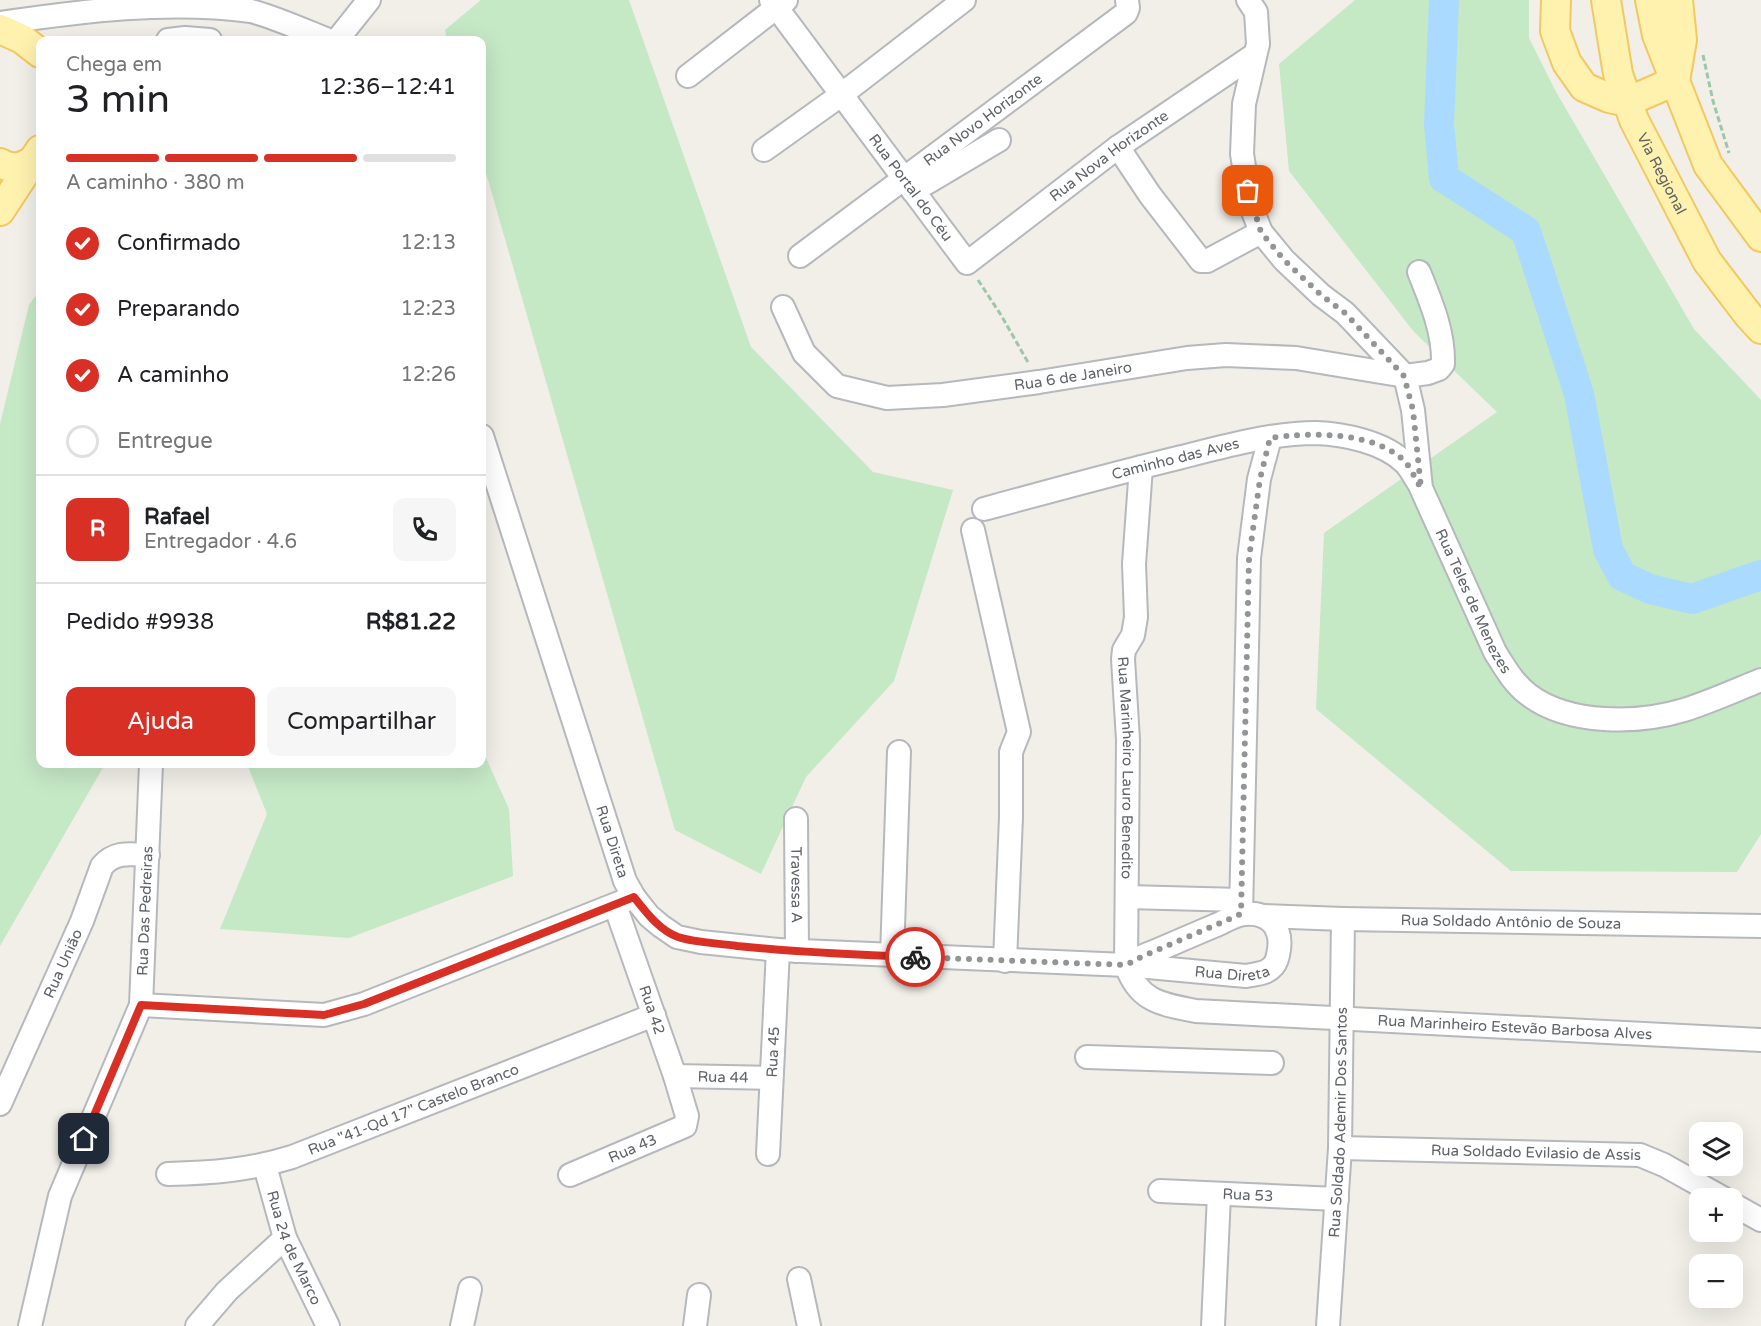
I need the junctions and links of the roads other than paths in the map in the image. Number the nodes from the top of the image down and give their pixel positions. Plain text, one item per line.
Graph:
1 (369, 0) edge
2 (964, 0) edge
3 (1127, 0) edge
4 (1248, 0) edge
5 (1556, 0) edge
6 (1606, 0) edge
7 (1650, 0) edge
8 (1678, 0) edge
9 (778, 2) edge
10 (252, 6) edge
11 (0, 23) edge
12 (0, 29) edge
13 (304, 36) edge
14 (340, 36) edge
15 (36, 50) edge
16 (1254, 55) junction
17 (688, 76) dead end
18 (1675, 81) junction
19 (841, 95) junction
20 (1627, 102) junction
21 (999, 140) dead end
22 (1118, 147) junction
23 (764, 150) dead end
24 (36, 156) edge
25 (36, 157) edge
26 (0, 163) edge
27 (908, 184) junction
28 (0, 211) edge
29 (1261, 232) junction
30 (1761, 237) edge
31 (800, 256) dead end
32 (967, 264) joint
33 (1419, 272) dead end
34 (783, 307) dead end
35 (1761, 328) edge
36 (1404, 376) junction
37 (1270, 438) junction
38 (486, 448) edge
39 (1141, 467) junction
40 (1421, 488) junction
41 (984, 509) dead end
42 (973, 530) dead end
43 (1761, 680) edge
44 (899, 752) dead end
45 (151, 768) edge
46 (796, 819) dead end
47 (148, 855) junction
48 (1127, 897) junction
49 (625, 901) junction
50 (1248, 910) junction
51 (1343, 919) junction
52 (1761, 927) edge
53 (788, 950) junction
54 (892, 956) junction
55 (1005, 961) junction
56 (1126, 965) junction
57 (141, 1005) junction
58 (654, 1015) junction
59 (1340, 1020) junction
60 (1761, 1040) edge
61 (1087, 1057) dead end
62 (1272, 1063) dead end
63 (675, 1076) junction
64 (771, 1078) junction
65 (0, 1104) edge
66 (687, 1116) joint
67 (1340, 1148) junction
68 (768, 1154) dead end
69 (265, 1166) junction
70 (168, 1174) dead end
71 (570, 1175) dead end
72 (1705, 1188) edge
73 (1160, 1191) dead end
74 (1219, 1195) junction
75 (1337, 1198) junction
76 (1743, 1210) edge
77 (1761, 1220) edge
78 (285, 1238) junction
79 (799, 1279) dead end
80 (470, 1289) dead end
81 (699, 1296) dead end
82 (30, 1326) edge
83 (197, 1326) edge
84 (328, 1326) edge
85 (462, 1326) edge
86 (695, 1326) edge
87 (809, 1326) edge
88 (1213, 1326) edge
89 (1328, 1326) edge

1 - 14 street
2 - 19 street
3 - 27 street, Rua Novo Horizonte
4 - 16 street, Rua Teles de Menezes
5 - 20 main road
6 - 20 main road, Via Regional
7 - 18 main road
8 - 18 main road
9 - 17 street
9 - 19 street, Rua Portal do Céu
10 - 11 street
10 - 13 street
12 - 15 main road
16 - 22 street, Rua Nova Horizonte
16 - 29 street, Rua Teles de Menezes
18 - 20 main road
18 - 30 main road
19 - 23 street
19 - 27 street, Rua Portal do Céu
20 - 35 main road, Via Regional
21 - 27 street
22 - 29 street
22 - 32 street, Rua Nova Horizonte
24 - 26 main road
25 - 28 main road
27 - 31 street, Rua Novo Horizonte
27 - 32 street, Rua Portal do Céu
29 - 36 street, Rua Teles de Menezes
33 - 36 street, Rua 6 de Janeiro
34 - 36 street, Rua 6 de Janeiro
36 - 40 street, Rua Teles de Menezes
37 - 39 street, Caminho das Aves
37 - 40 street, Caminho das Aves
37 - 50 street
38 - 49 street, Rua Direta
39 - 41 street, Caminho das Aves
39 - 48 street, Rua Marinheiro Lauro Benedito
40 - 43 street, Rua Teles de Menezes
42 - 55 street
44 - 54 street
45 - 47 street, Rua Das Pedreiras
46 - 53 street, Travessa A
47 - 57 street, Rua Das Pedreiras
47 - 65 street, Rua União
48 - 50 street, Rua Soldado Antônio de Souza
48 - 56 street, Rua Marinheiro Lauro Benedito
49 - 53 street, Rua Direta
49 - 57 street
49 - 58 street, Rua 42
50 - 51 street, Rua Soldado Antônio de Souza
50 - 56 street, Rua Direta
50 - 56 street, Rua Direta
51 - 52 street, Rua Soldado Antônio de Souza
51 - 59 street, Rua Soldado Ademir Dos Santos
53 - 54 street, Rua Direta
53 - 64 street, Rua 45
54 - 55 street, Rua Direta
55 - 56 street, Rua Direta
56 - 59 street, Rua Marinheiro Estevão Barbosa Alves
57 - 82 street, Rua Das Pedreiras
58 - 63 street, Rua 42
58 - 69 street, Rua "41-Qd 17" Castelo Branco
59 - 60 street, Rua Marinheiro Estevão Barbosa Alves
59 - 67 street, Rua Soldado Ademir Dos Santos
61 - 62 street
63 - 64 street, Rua 44
63 - 66 street, Rua 42
64 - 68 street, Rua 45
66 - 71 street, Rua 43
67 - 72 street, Rua Soldado Evilasio de Assis
67 - 75 street, Rua Soldado Ademir Dos Santos
69 - 70 street, Rua "41-Qd 17" Castelo Branco
69 - 78 street, Rua 24 de Marco
73 - 74 street, Rua 53
74 - 75 street, Rua 53
74 - 88 street
75 - 89 street, Rua Soldado Ademir Dos Santos
76 - 77 street
78 - 83 street
78 - 84 street, Rua 24 de Marco
79 - 87 street
80 - 85 street
81 - 86 street

